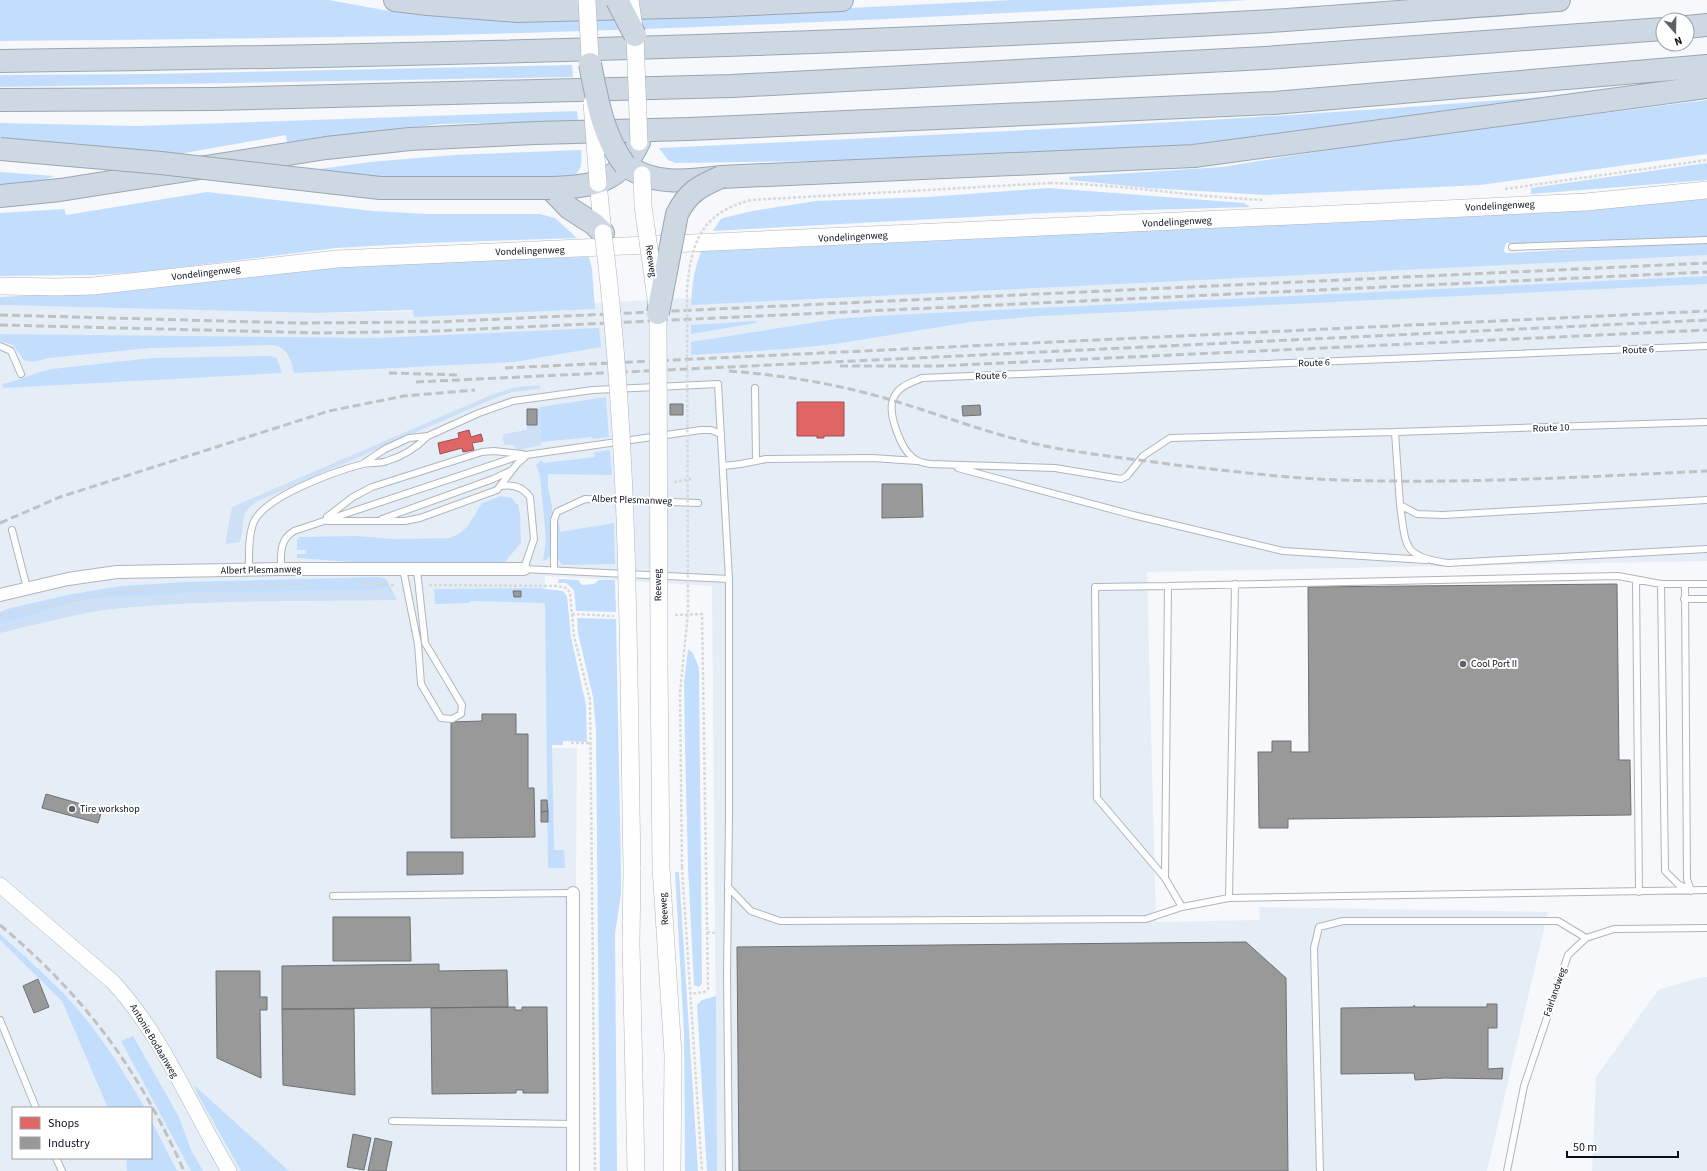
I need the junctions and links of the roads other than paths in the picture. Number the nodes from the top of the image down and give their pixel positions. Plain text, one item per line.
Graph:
1 (395, 0) edge
2 (587, 0) edge
3 (616, 0) edge
4 (630, 0) edge
5 (842, 0) edge
6 (1559, 0) edge
7 (1707, 25) edge
8 (1695, 26) edge
9 (1655, 30) edge
10 (635, 36) junction
11 (0, 61) edge
12 (590, 64) junction
13 (1707, 66) edge
14 (1707, 87) edge
15 (0, 100) edge
16 (639, 142) joint
17 (0, 149) edge
18 (633, 170) junction
19 (721, 177) junction
20 (598, 183) junction
21 (550, 188) junction
22 (1707, 190) edge
23 (0, 196) edge
24 (604, 233) junction
25 (1707, 240) edge
26 (1512, 248) dead end
27 (0, 286) edge
28 (658, 313) junction
29 (0, 346) edge
30 (1707, 346) edge
31 (21, 374) dead end
32 (755, 388) dead end
33 (1707, 422) edge
34 (1395, 432) junction
35 (721, 434) junction
36 (428, 436) junction
37 (527, 455) junction
38 (756, 461) junction
39 (919, 461) junction
40 (364, 463) junction
41 (947, 465) junction
42 (723, 466) junction
43 (514, 468) junction
44 (501, 486) junction
45 (1707, 500) edge
46 (698, 503) dead end
47 (1400, 505) junction
48 (323, 521) junction
49 (377, 521) junction
50 (12, 530) dead end
51 (1707, 549) edge
52 (1429, 561) junction
53 (281, 569) junction
54 (402, 569) junction
55 (524, 569) junction
56 (249, 570) junction
57 (417, 570) junction
58 (554, 571) junction
59 (729, 579) junction
60 (1636, 580) junction
61 (1235, 584) junction
62 (1660, 584) junction
63 (1685, 584) junction
64 (1707, 584) edge
65 (1168, 586) junction
66 (27, 588) junction
67 (0, 595) edge
68 (1684, 599) junction
69 (1707, 599) edge
70 (1165, 878) junction
71 (0, 885) edge
72 (728, 887) junction
73 (1707, 890) edge
74 (1691, 891) junction
75 (1639, 892) junction
76 (573, 893) joint
77 (333, 896) dead end
78 (1229, 898) junction
79 (1182, 907) junction
80 (1707, 928) edge
81 (1586, 938) junction
82 (0, 1020) edge
83 (36, 1107) edge
84 (392, 1121) dead end
85 (573, 1124) junction
86 (56, 1159) edge
87 (62, 1171) edge
88 (229, 1171) edge
89 (573, 1171) edge
90 (636, 1171) edge
91 (672, 1171) edge
92 (730, 1171) edge
93 (1320, 1171) edge
94 (1507, 1171) edge

1 - 5 highway
2 - 12 main road, bridge
3 - 10 highway, bridge
4 - 10 main road, bridge
6 - 11 highway
7 - 8 highway
9 - 15 highway
10 - 16 main road, bridge
12 - 18 highway, bridge
12 - 20 main road, bridge
13 - 23 highway
14 - 19 highway
16 - 18 highway
17 - 21 highway, bridge
18 - 19 highway, bridge
18 - 20 highway
18 - 28 main road, Reeweg, bridge
19 - 28 highway, bridge
20 - 21 highway
20 - 24 main road
21 - 24 highway
22 - 27 main road, Vondelingenweg
24 - 90 main road, bridge
25 - 26 lane
28 - 91 main road, Reeweg, bridge
29 - 31 lane
30 - 39 lane, Route 6
32 - 38 lane
33 - 34 lane, Route 10
34 - 41 lane, Route 10
34 - 47 lane
35 - 36 lane
35 - 37 lane
35 - 42 lane
36 - 40 lane
36 - 40 lane
37 - 43 lane
37 - 48 lane
37 - 48 lane
38 - 39 lane
38 - 42 lane
39 - 41 lane
40 - 56 lane
41 - 52 lane
42 - 59 lane
43 - 44 lane
43 - 49 lane
44 - 49 lane
44 - 55 lane
45 - 47 lane
46 - 58 lane, Albert Plesmanweg
47 - 52 lane
48 - 49 lane
48 - 53 lane
50 - 66 lane
51 - 52 lane
53 - 54 street, Albert Plesmanweg
53 - 56 street, Albert Plesmanweg
54 - 57 street, Albert Plesmanweg
54 - 57 lane
55 - 57 street, Albert Plesmanweg
55 - 58 lane
56 - 66 street, Albert Plesmanweg
58 - 59 lane
59 - 72 lane
60 - 61 lane
60 - 62 lane
60 - 75 lane
61 - 65 lane
61 - 78 lane
62 - 63 lane
62 - 74 lane
63 - 64 lane
63 - 68 lane
65 - 70 lane
65 - 70 lane
66 - 67 street, Albert Plesmanweg
68 - 69 lane
68 - 74 lane
70 - 79 lane
71 - 88 street, Antonie Bodaanweg
72 - 79 lane
72 - 92 lane
73 - 74 lane
74 - 75 lane
75 - 78 lane
76 - 77 lane
76 - 85 street
78 - 79 lane
80 - 81 lane, Fairlandweg
81 - 93 lane
81 - 94 lane, Fairlandweg
82 - 83 lane
84 - 85 lane
85 - 89 street
86 - 87 lane

